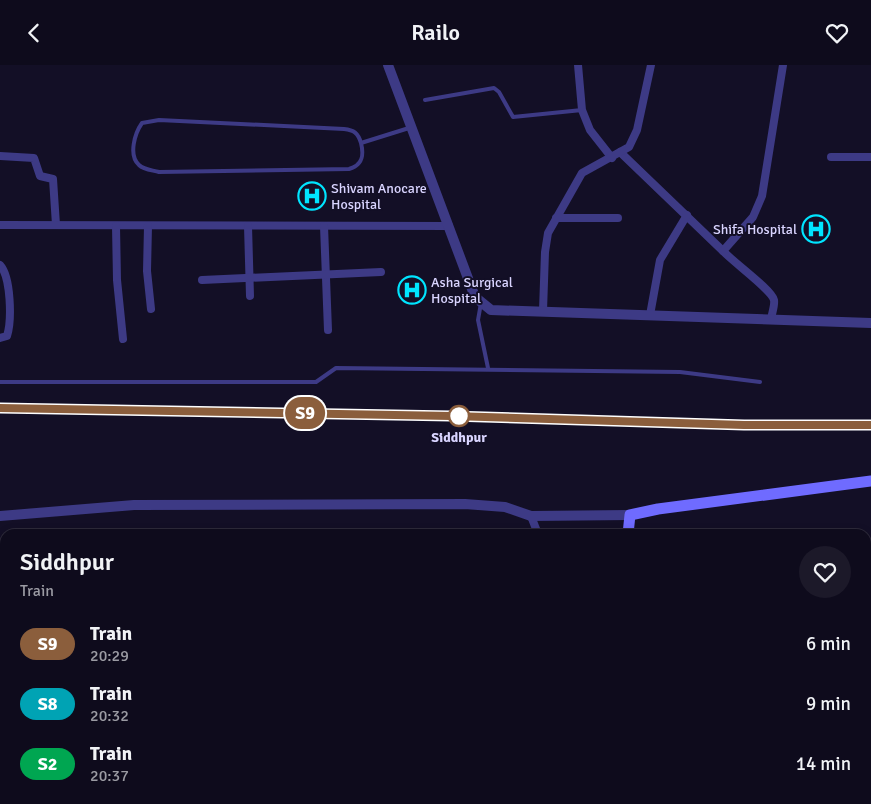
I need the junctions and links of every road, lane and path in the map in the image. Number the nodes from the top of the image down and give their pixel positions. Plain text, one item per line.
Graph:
1 (388, 65) edge
2 (578, 65) edge
3 (651, 65) edge
4 (783, 65) edge
5 (426, 100) dead end
6 (582, 110) junction
7 (412, 127) junction
8 (361, 143) junction
9 (620, 152) junction
10 (0, 156) edge
11 (831, 157) dead end
12 (871, 157) edge
13 (612, 158) junction
14 (686, 215) junction
15 (556, 218) junction
16 (618, 218) dead end
17 (0, 225) edge
18 (56, 225) junction
19 (116, 226) junction
20 (148, 226) junction
21 (248, 226) junction
22 (324, 226) junction
23 (449, 226) junction
24 (723, 251) junction
25 (0, 265) edge
26 (382, 272) dead end
27 (326, 274) junction
28 (249, 277) junction
29 (202, 281) dead end
30 (250, 297) dead end
31 (481, 303) junction
32 (151, 309) dead end
33 (543, 311) junction
34 (650, 315) junction
35 (771, 319) junction
36 (871, 323) edge
37 (328, 330) dead end
38 (0, 338) edge
39 (123, 339) dead end
40 (488, 368) junction
41 (760, 381) dead end
42 (0, 382) edge
43 (871, 481) edge
44 (630, 515) junction
45 (0, 516) edge
46 (531, 516) junction
47 (536, 529) edge
48 (629, 529) edge

1 - 7 street
2 - 6 street
3 - 9 street
4 - 24 street
5 - 6 lane
6 - 13 street
7 - 8 lane
7 - 23 street
8 - 8 lane
9 - 13 street
9 - 14 street
10 - 18 street
11 - 12 street
13 - 15 street
14 - 24 street
14 - 34 street
15 - 16 street
15 - 33 street
17 - 18 street
18 - 19 street
19 - 20 street
19 - 39 street
20 - 21 street
20 - 32 street
21 - 22 street
21 - 28 street
22 - 23 street
22 - 27 street
23 - 31 street
24 - 35 street
25 - 38 street
26 - 27 street
27 - 28 street
27 - 37 street
28 - 29 street
28 - 30 street
31 - 33 street
31 - 40 lane
33 - 34 street
34 - 35 street
35 - 36 street
40 - 41 lane
40 - 42 lane
43 - 44 main road
44 - 46 street
44 - 48 main road
45 - 46 street
46 - 47 street

